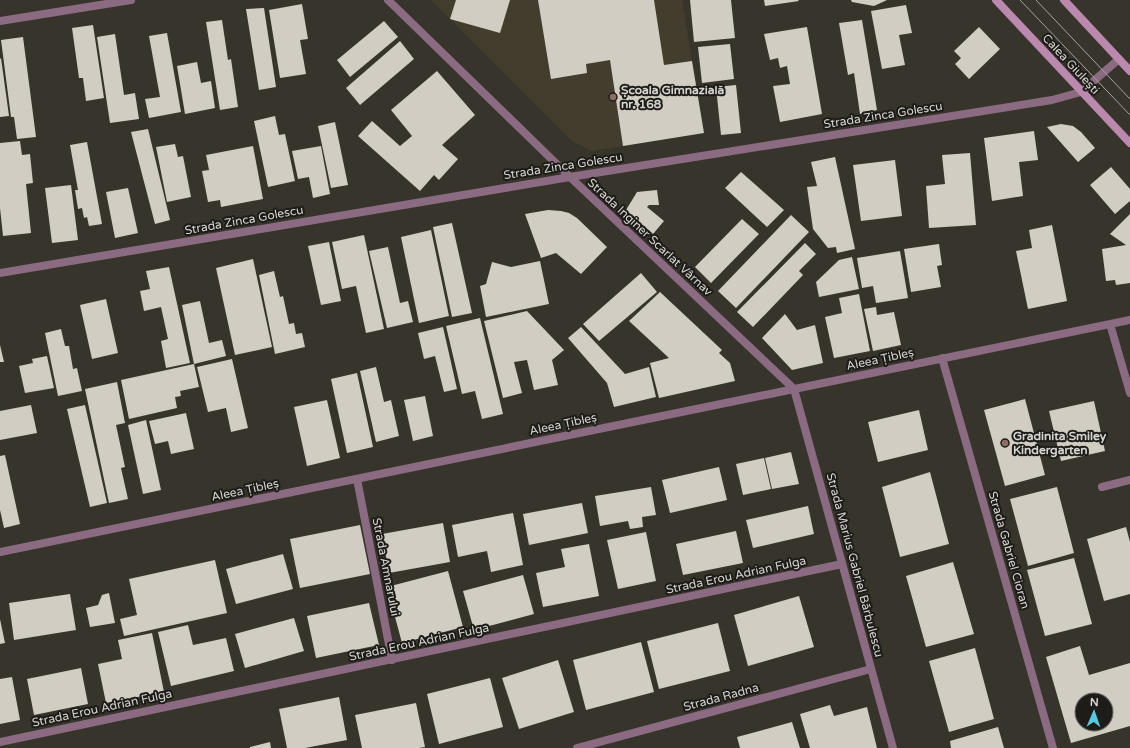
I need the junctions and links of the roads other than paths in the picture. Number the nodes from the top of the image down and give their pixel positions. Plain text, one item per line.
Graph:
1 (131, 0) edge
2 (388, 0) edge
3 (996, 0) edge
4 (1064, 0) edge
5 (0, 21) edge
6 (1119, 59) junction
7 (1130, 71) edge
8 (1081, 92) junction
9 (1130, 143) edge
10 (570, 177) junction
11 (0, 273) edge
12 (1130, 320) edge
13 (1110, 324) junction
14 (942, 358) junction
15 (794, 389) junction
16 (1130, 393) edge
17 (357, 479) junction
18 (1130, 480) edge
19 (1102, 487) dead end
20 (0, 552) edge
21 (842, 564) junction
22 (392, 660) junction
23 (871, 669) junction
24 (0, 742) edge
25 (577, 748) edge
26 (893, 748) edge
27 (1053, 748) edge

1 - 5 street
2 - 10 street, Strada Inginer Scarlat Vârnav
3 - 8 main road, Calea Giulești
4 - 6 main road
6 - 7 main road
6 - 8 street, Strada Zinca Golescu
8 - 9 main road, Calea Giulești
8 - 10 street, Strada Zinca Golescu
10 - 11 street, Strada Zinca Golescu
10 - 15 street, Strada Inginer Scarlat Vârnav
12 - 13 street, Aleea Țibleș
13 - 14 street, Aleea Țibleș
13 - 16 street
14 - 15 street, Aleea Țibleș
14 - 27 street, Strada Gabriel Cioran
15 - 17 street, Aleea Țibleș
15 - 21 street, Strada Marius Gabriel Bărbulescu
17 - 20 street, Aleea Țibleș
17 - 22 street, Strada Amnarului
18 - 19 street
21 - 22 street, Strada Erou Adrian Fulga
21 - 23 street, Strada Marius Gabriel Bărbulescu
22 - 24 street, Strada Erou Adrian Fulga
23 - 25 street, Strada Radna
23 - 26 street, Strada Marius Gabriel Bărbulescu

